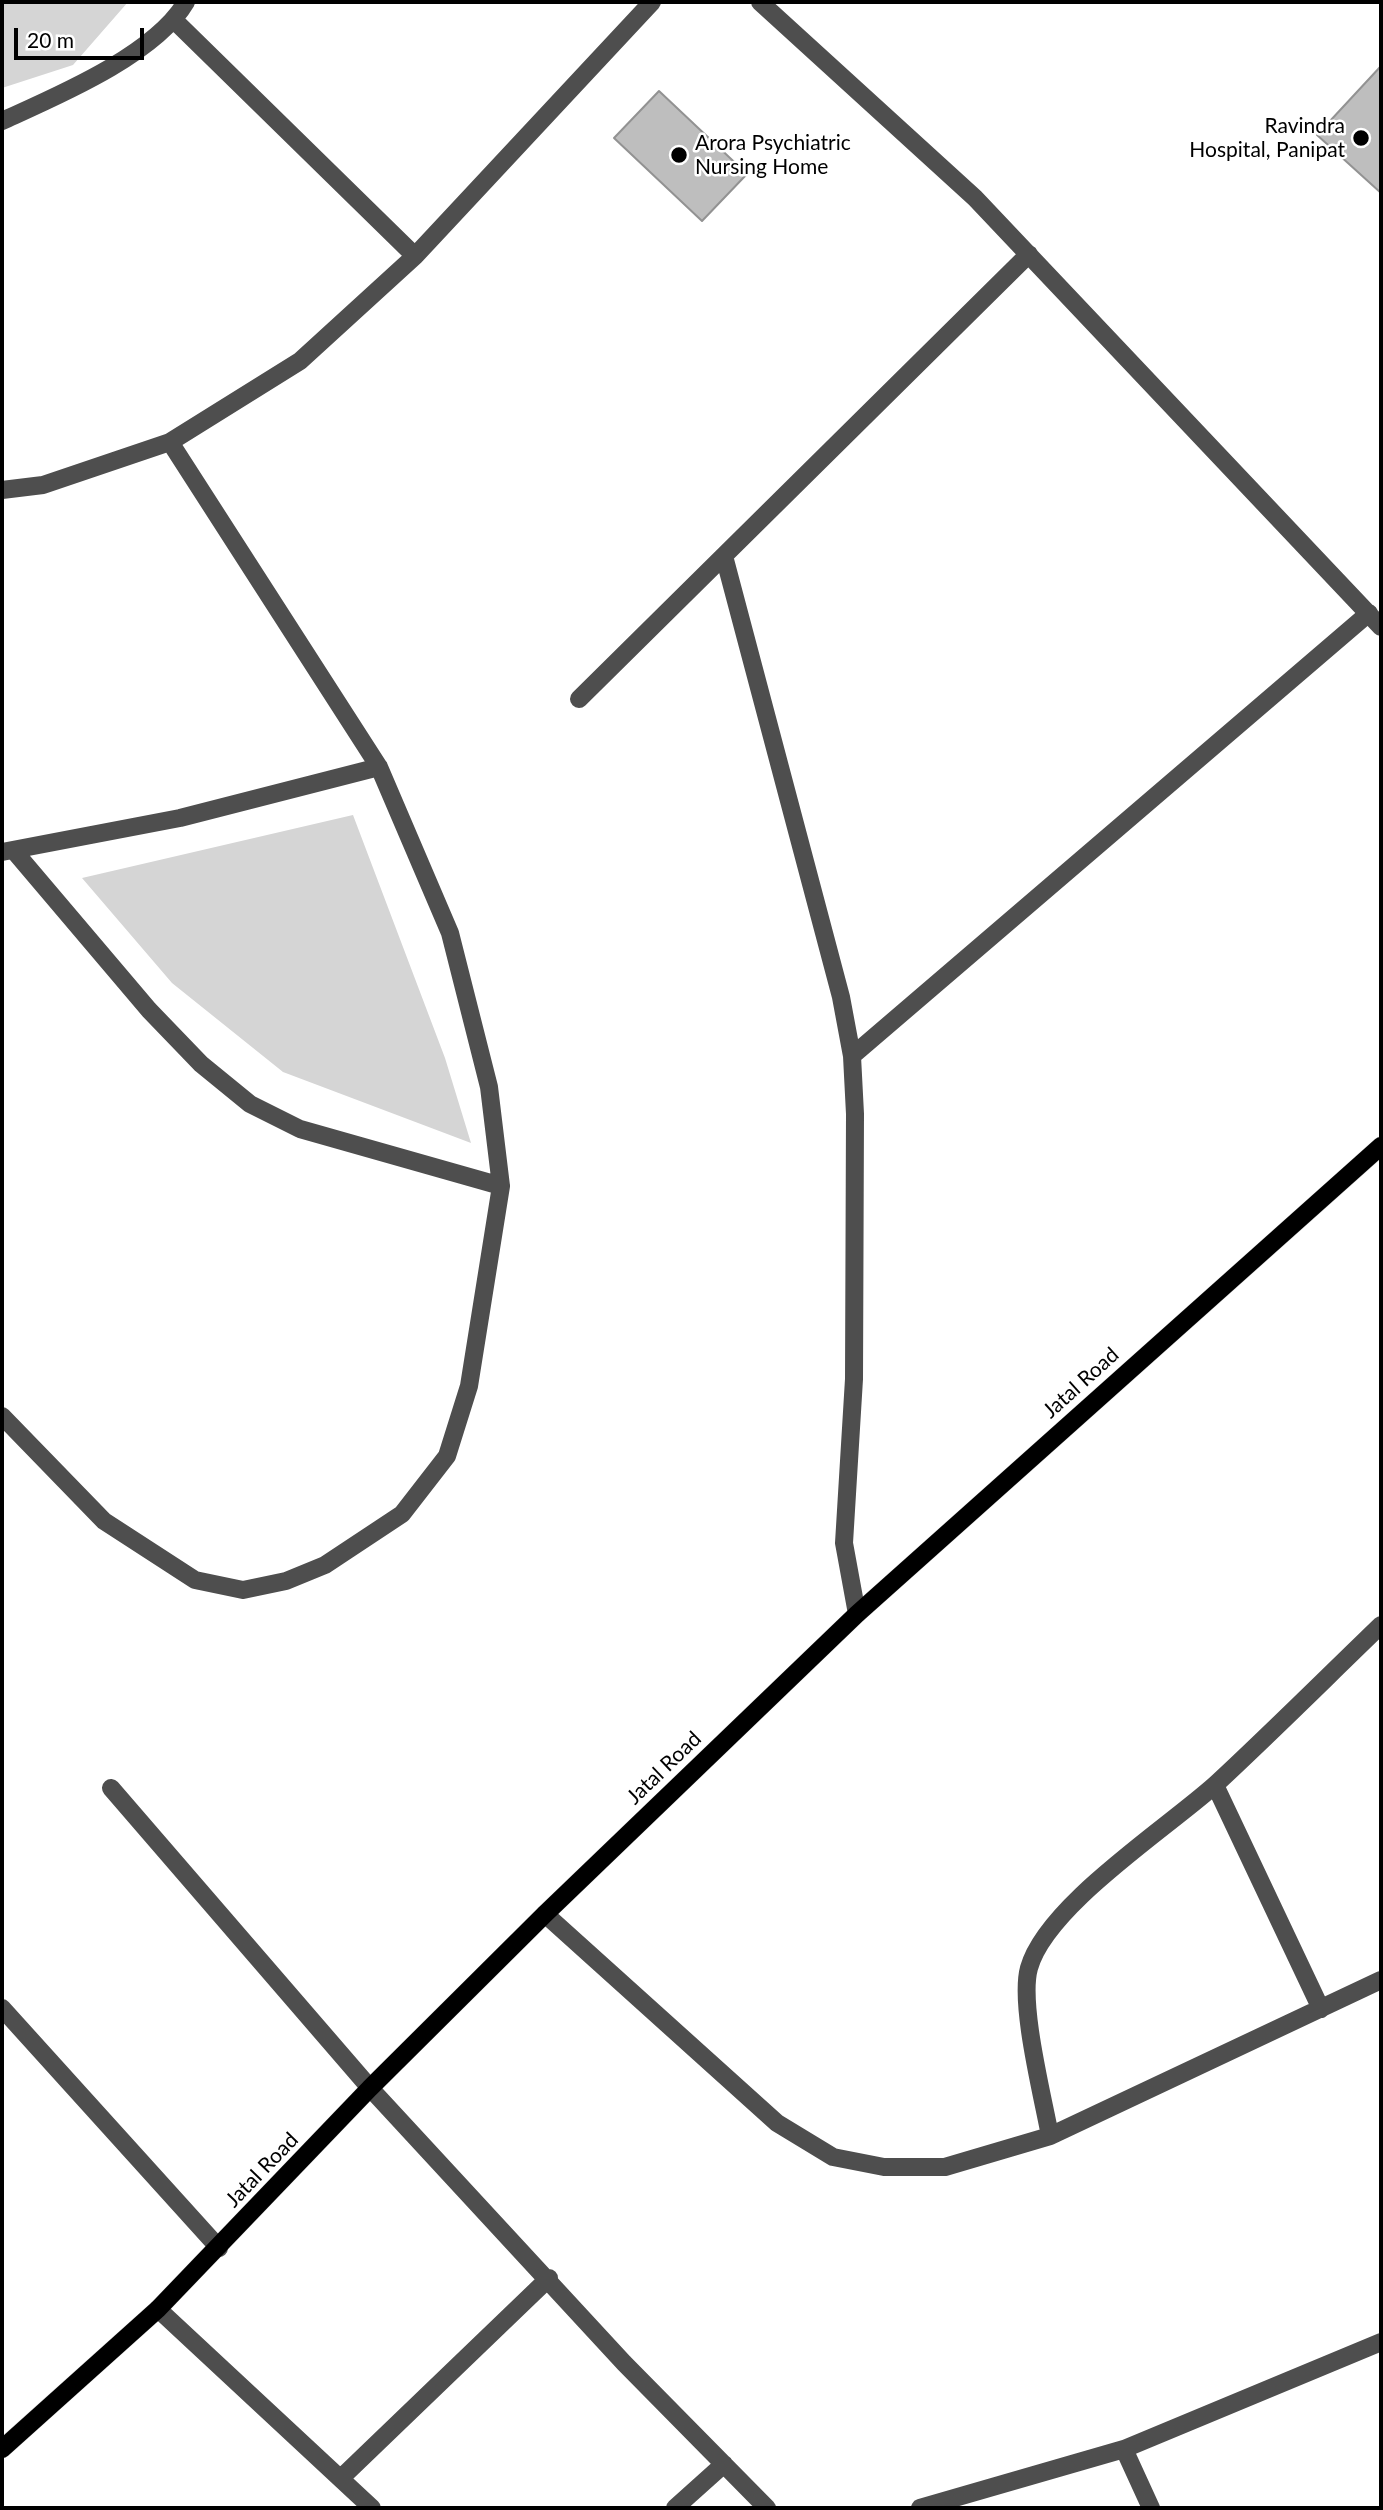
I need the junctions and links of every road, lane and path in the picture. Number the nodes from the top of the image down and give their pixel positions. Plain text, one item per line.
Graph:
1 (186, 2) edge
2 (652, 2) edge
3 (760, 2) edge
4 (175, 20) junction
5 (2, 121) edge
6 (1029, 254) junction
7 (415, 256) junction
8 (170, 442) junction
9 (2, 490) edge
10 (724, 556) junction
11 (1369, 613) junction
12 (1381, 627) edge
13 (579, 699) dead end
14 (379, 767) junction
15 (8, 852) edge
16 (852, 1056) junction
17 (1381, 1146) edge
18 (501, 1186) junction
19 (2, 1416) edge
20 (857, 1614) junction
21 (1381, 1625) edge
22 (1215, 1785) junction
23 (111, 1788) dead end
24 (545, 1914) junction
25 (1381, 1980) edge
26 (2, 2008) edge
27 (1321, 2009) junction
28 (370, 2088) junction
29 (1050, 2137) junction
30 (219, 2248) junction
31 (549, 2278) junction
32 (159, 2309) junction
33 (1381, 2342) edge
34 (2, 2449) edge
35 (1124, 2449) junction
36 (724, 2465) junction
37 (341, 2478) junction
38 (372, 2508) edge
39 (675, 2508) edge
40 (767, 2508) edge
41 (920, 2508) edge
42 (1151, 2508) edge

1 - 4 street
2 - 7 street
3 - 6 street
4 - 5 street
4 - 7 street
6 - 10 street
6 - 11 street
7 - 8 street
8 - 9 street
8 - 14 street
10 - 13 street
10 - 16 street
11 - 12 street
11 - 16 street
14 - 15 street
14 - 18 street
15 - 18 street
16 - 20 street
17 - 20 main road, Jatal Road
18 - 19 street
20 - 24 main road, Jatal Road
21 - 22 street
22 - 27 street
22 - 29 street
23 - 28 street
24 - 28 main road, Jatal Road
24 - 29 street
25 - 27 street
26 - 30 street
27 - 29 street
28 - 30 main road, Jatal Road
28 - 31 street
30 - 32 main road, Jatal Road
31 - 36 street
31 - 37 street
32 - 34 main road, Jatal Road
32 - 37 street
33 - 35 street
35 - 41 street
35 - 42 street
36 - 39 street
36 - 40 street
37 - 38 street

